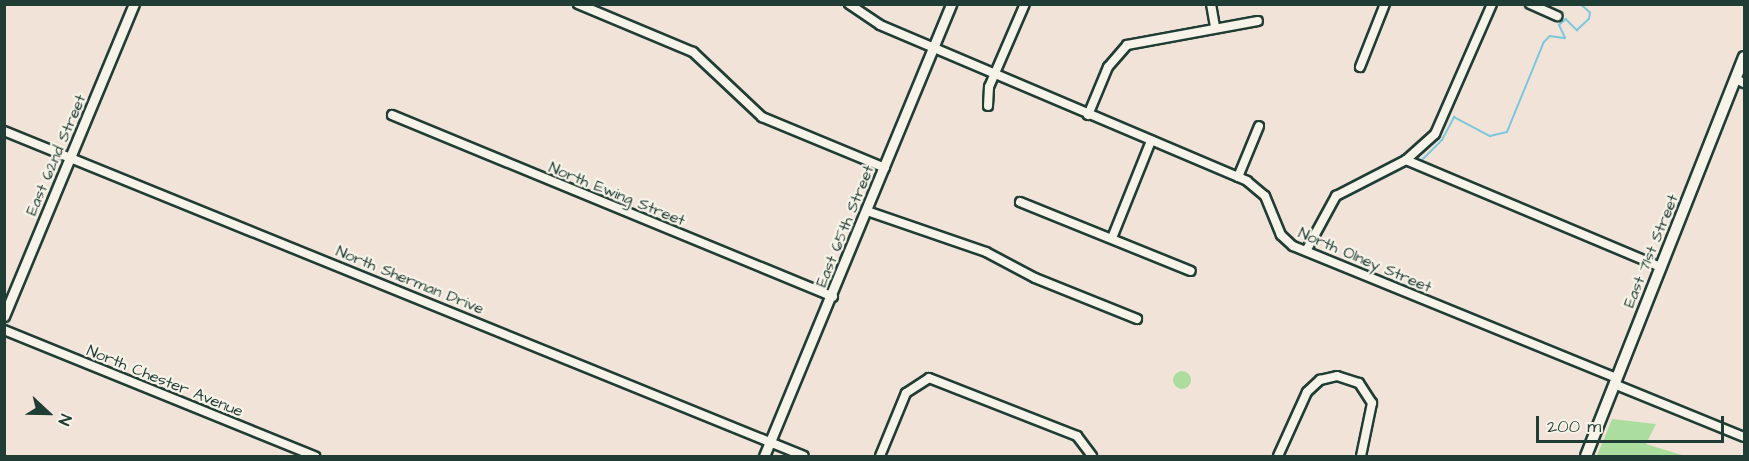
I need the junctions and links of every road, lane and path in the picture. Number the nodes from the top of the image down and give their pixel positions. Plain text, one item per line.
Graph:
1 (134, 4) edge
2 (578, 4) edge
3 (849, 4) edge
4 (951, 4) edge
5 (1025, 4) edge
6 (1211, 4) edge
7 (1386, 4) edge
8 (1492, 4) edge
9 (1530, 4) edge
10 (1557, 16) dead end
11 (1258, 21) dead end
12 (1215, 27) junction
13 (934, 48) junction
14 (1744, 57) edge
15 (1360, 67) dead end
16 (994, 75) junction
17 (1740, 81) edge
18 (988, 106) dead end
19 (392, 115) dead end
20 (1088, 115) junction
21 (1259, 126) dead end
22 (4, 131) edge
23 (1151, 141) junction
24 (71, 157) junction
25 (1406, 160) junction
26 (885, 168) junction
27 (1238, 177) junction
28 (1020, 202) dead end
29 (867, 211) junction
30 (1112, 238) junction
31 (1306, 251) junction
32 (1661, 267) junction
33 (1191, 271) dead end
34 (833, 297) junction
35 (4, 316) edge
36 (1137, 319) dead end
37 (4, 330) edge
38 (1615, 381) junction
39 (1744, 437) edge
40 (771, 443) junction
41 (315, 456) edge
42 (764, 456) edge
43 (804, 456) edge
44 (880, 456) edge
45 (1092, 456) edge
46 (1278, 456) edge
47 (1361, 456) edge
48 (1586, 456) edge

1 - 24 street, East 62nd Street
2 - 26 street
3 - 13 street, North Olney Street
4 - 13 street, East 65th Street
5 - 16 street
6 - 12 street
7 - 15 street
8 - 25 street
9 - 10 street
11 - 12 street
12 - 20 street
13 - 16 street, North Olney Street
13 - 26 street, East 65th Street
14 - 17 main road, East 71st Street
16 - 18 street
16 - 20 street, North Olney Street
17 - 32 main road, East 71st Street
19 - 34 street, North Ewing Street
20 - 23 street, North Olney Street
21 - 27 street
22 - 24 street, North Sherman Drive
23 - 27 street, North Olney Street
23 - 30 street
24 - 35 street, East 62nd Street
24 - 40 street, North Sherman Drive
25 - 31 street
25 - 32 street
26 - 29 street, East 65th Street
27 - 31 street, North Olney Street
28 - 30 street
29 - 34 street, East 65th Street
29 - 36 street
30 - 33 street
31 - 38 street, North Olney Street
32 - 38 main road, East 71st Street
34 - 40 street, East 65th Street
37 - 41 street, North Chester Avenue
38 - 39 street, North Olney Street
38 - 48 main road, East 71st Street
40 - 42 street, East 65th Street
40 - 43 street, North Sherman Drive
44 - 45 street
46 - 47 street

